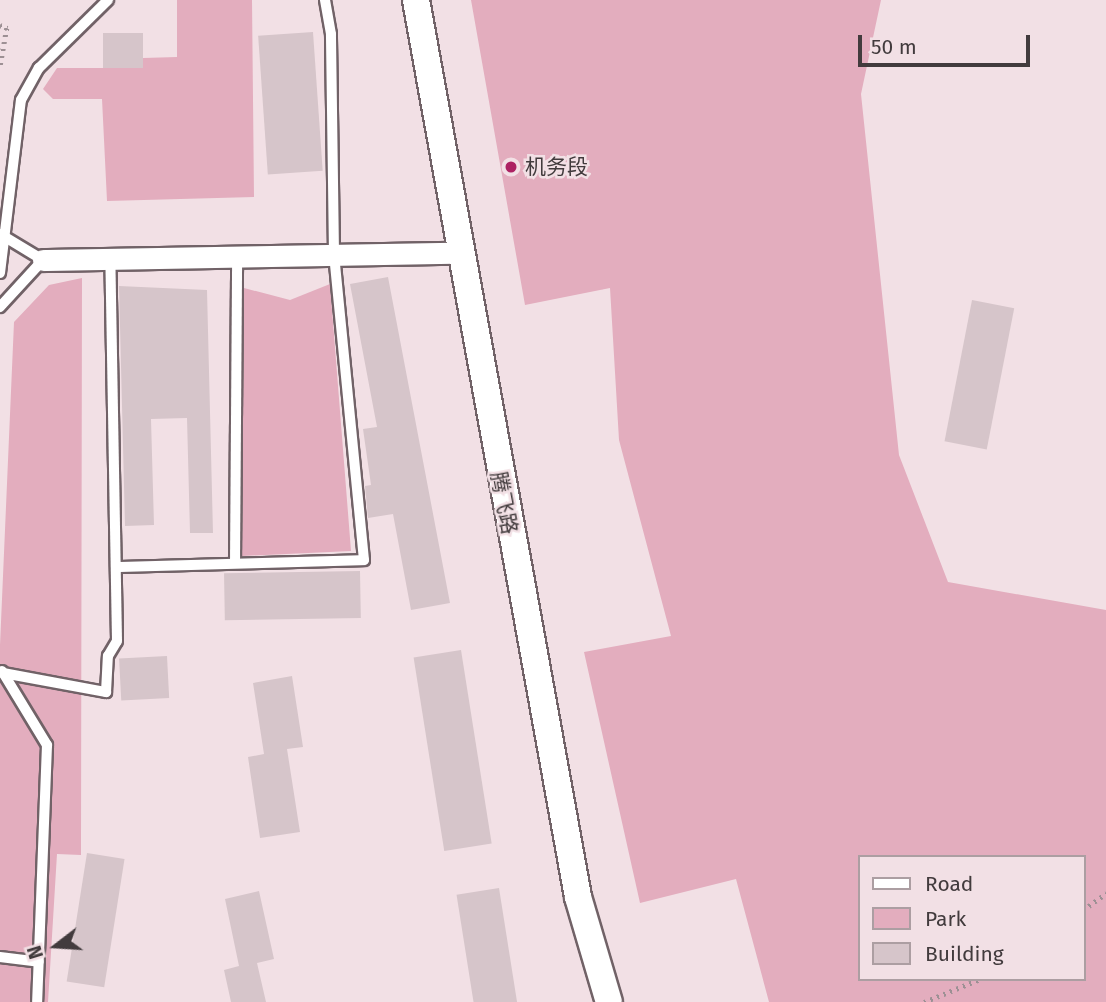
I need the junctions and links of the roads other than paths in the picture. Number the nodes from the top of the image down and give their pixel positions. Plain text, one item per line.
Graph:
1 (108, 0) edge
2 (325, 0) edge
3 (416, 0) edge
4 (2, 234) edge
5 (237, 252) junction
6 (334, 253) junction
7 (457, 253) junction
8 (110, 257) junction
9 (43, 260) junction
10 (0, 273) edge
11 (0, 307) edge
12 (235, 564) junction
13 (116, 568) junction
14 (1, 670) edge
15 (0, 957) edge
16 (39, 962) junction
17 (37, 1002) edge
18 (609, 1002) edge

1 - 4 lane
2 - 6 lane
3 - 7 street, 腾飞路
4 - 9 lane
4 - 10 lane
5 - 6 street
5 - 8 street
5 - 12 lane
6 - 7 street
6 - 12 lane
7 - 18 street, 腾飞路
8 - 9 street
8 - 13 lane
9 - 11 lane
12 - 13 lane
13 - 14 lane
14 - 16 lane
15 - 16 lane
16 - 17 lane

